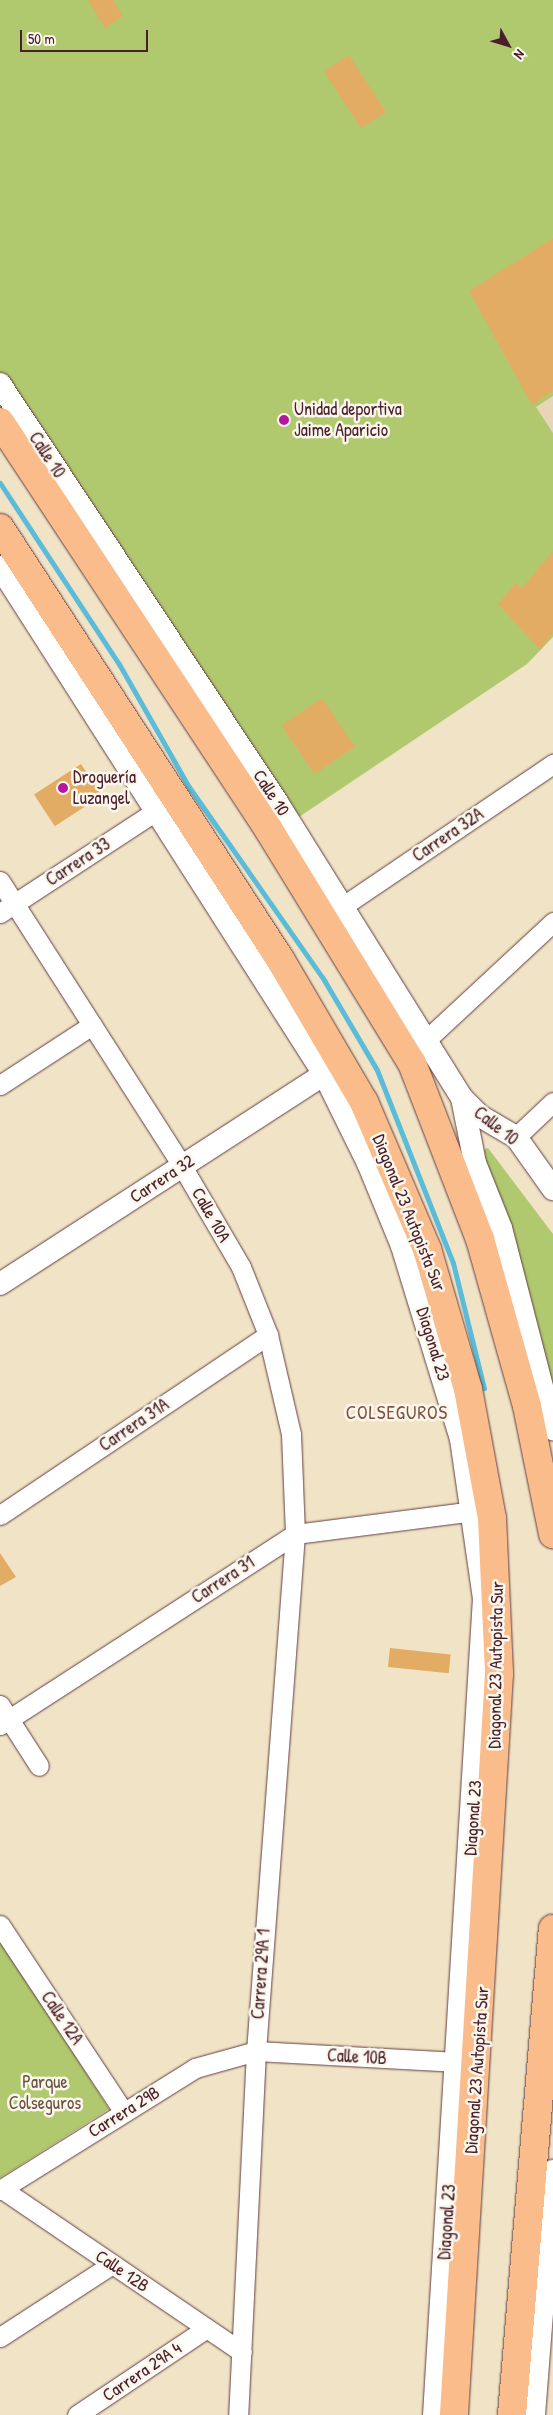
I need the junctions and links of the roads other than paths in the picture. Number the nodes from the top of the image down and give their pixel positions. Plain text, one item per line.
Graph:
1 (0, 384) edge
2 (0, 422) edge
3 (0, 528) edge
4 (0, 567) edge
5 (553, 764) edge
6 (246, 795) junction
7 (276, 800) junction
8 (156, 810) junction
9 (269, 830) junction
10 (0, 881) edge
11 (7, 908) edge
12 (334, 912) junction
13 (553, 922) edge
14 (268, 963) junction
15 (92, 1025) junction
16 (425, 1041) junction
17 (324, 1074) junction
18 (0, 1085) edge
19 (462, 1098) junction
20 (553, 1102) edge
21 (516, 1137) junction
22 (182, 1166) junction
23 (553, 1188) edge
24 (0, 1284) edge
25 (268, 1335) junction
26 (537, 1403) junction
27 (553, 1429) edge
28 (475, 1511) junction
29 (0, 1515) edge
30 (295, 1534) junction
31 (553, 1534) edge
32 (3, 1717) edge
33 (39, 1766) dead end
34 (0, 1925) edge
35 (553, 1929) edge
36 (256, 2051) junction
37 (458, 2062) junction
38 (123, 2111) junction
39 (553, 2171) edge
40 (1, 2190) edge
41 (111, 2264) junction
42 (207, 2328) junction
43 (0, 2337) edge
44 (242, 2352) junction
45 (76, 2415) edge
46 (238, 2415) edge
47 (434, 2415) edge
48 (454, 2415) edge
49 (512, 2415) edge
50 (534, 2415) edge

1 - 7 street, Calle 10
2 - 6 main road, Calle 10
3 - 14 main road
4 - 8 street
5 - 12 street, Carrera 32A
6 - 7 main road
6 - 9 main road, Calle 10
7 - 9 main road
7 - 12 street, Calle 10
8 - 11 street, Carrera 33
8 - 14 street
9 - 12 main road, Calle 10
10 - 11 street, Calle 10A
11 - 15 street, Calle 10A
12 - 16 street, Calle 10
12 - 26 main road
13 - 16 street
14 - 17 street, Diagonal 23
14 - 48 main road, Diagonal 23 Autopista Sur
15 - 18 street
15 - 22 street, Calle 10A
16 - 19 street, Calle 10
17 - 22 street, Carrera 32
17 - 28 street, Diagonal 23
19 - 21 street, Calle 10
19 - 26 street
20 - 21 street
21 - 23 street, Calle 10
22 - 24 street, Carrera 32
22 - 25 street, Calle 10A
25 - 29 street, Carrera 31A
25 - 30 street, Calle 10A
26 - 27 street
26 - 31 main road
28 - 30 street, Carrera 31
28 - 37 street, Diagonal 23
30 - 32 street, Carrera 31
30 - 36 street, Carrera 29A 1
32 - 33 street
34 - 38 street, Calle 12A
35 - 49 main road
36 - 37 street, Calle 10B
36 - 38 street, Carrera 29B
36 - 44 street, Carrera 29A 1
37 - 47 street, Diagonal 23
38 - 40 street, Carrera 29B
39 - 50 street
40 - 41 street, Calle 12B
41 - 42 street, Calle 12B
41 - 43 street
42 - 44 street, Calle 12B
42 - 45 street, Carrera 29A 4
44 - 46 street, Carrera 29A 1

